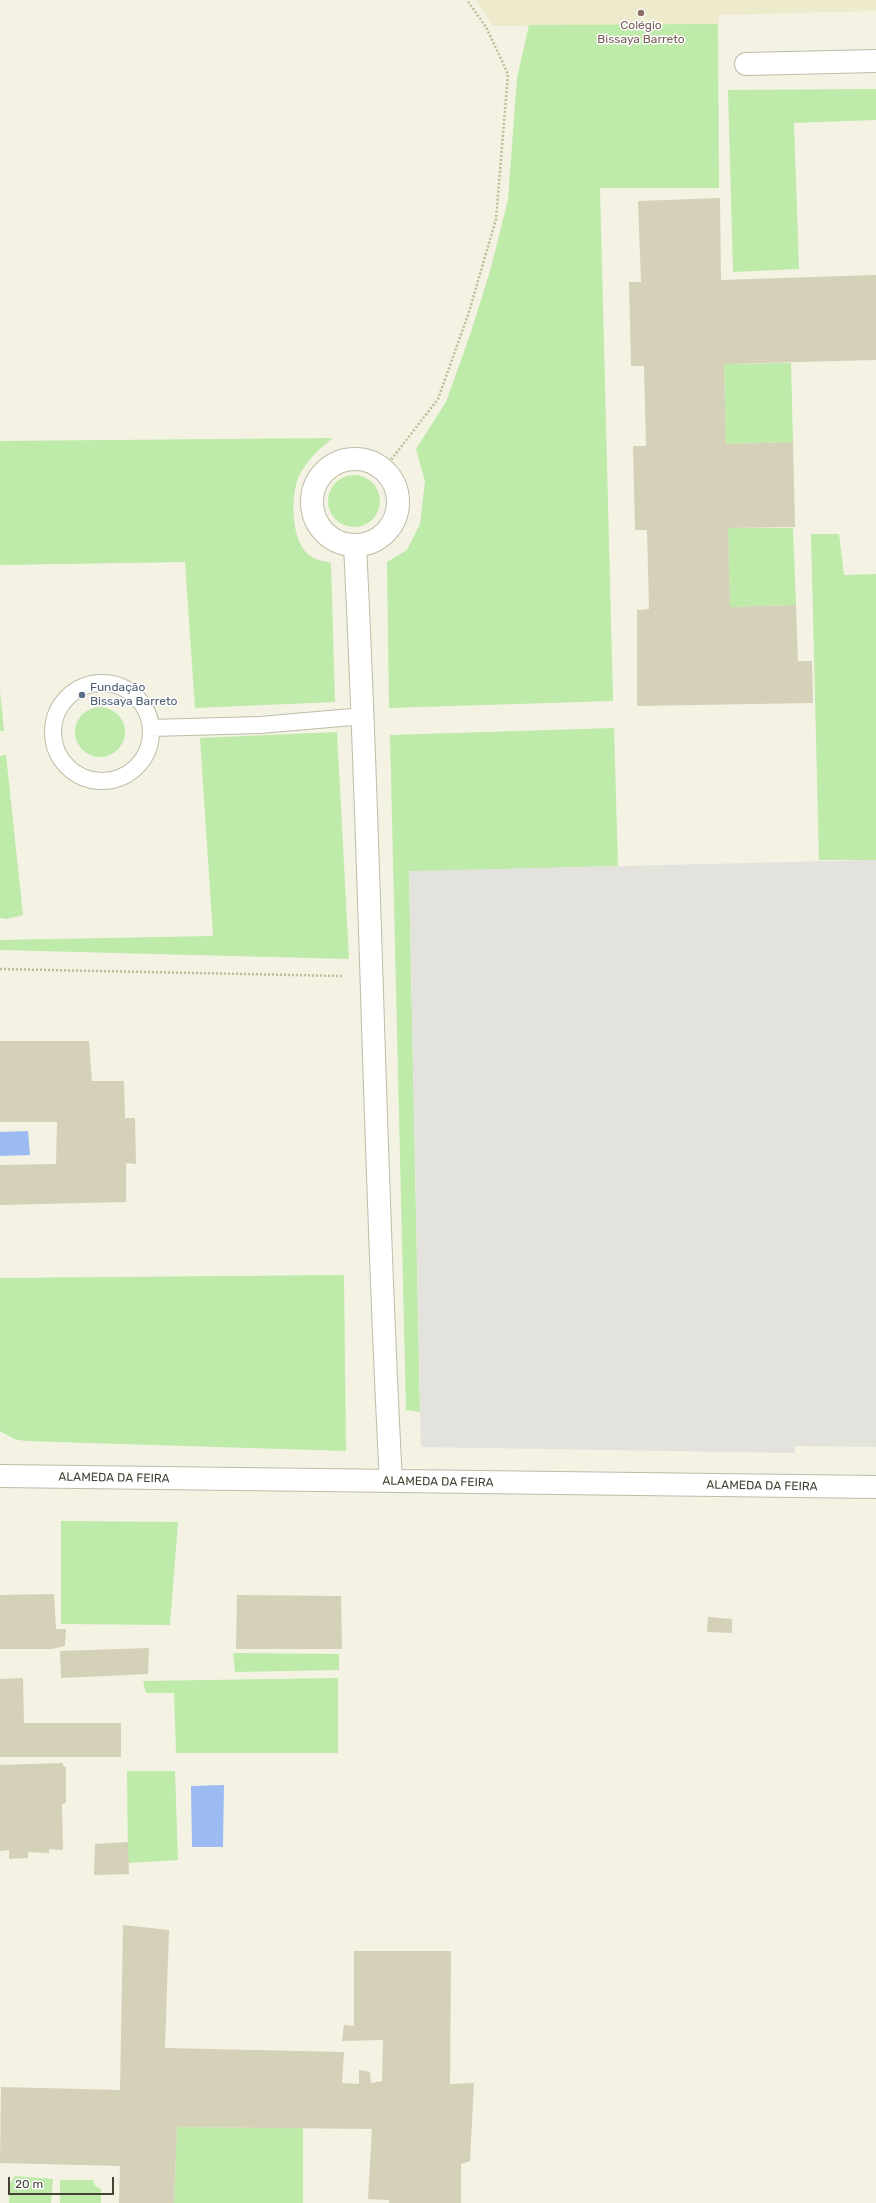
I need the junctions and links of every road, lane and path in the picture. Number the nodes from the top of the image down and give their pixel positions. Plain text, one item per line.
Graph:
1 (467, 0) edge
2 (876, 61) edge
3 (746, 64) dead end
4 (384, 469) junction
5 (355, 546) junction
6 (364, 716) junction
7 (151, 728) junction
8 (0, 969) edge
9 (372, 977) junction
10 (0, 1476) edge
11 (391, 1481) junction
12 (876, 1487) edge

1 - 4 path
2 - 3 street
4 - 5 street
4 - 5 street
5 - 6 street
6 - 7 lane
6 - 9 street
7 - 7 lane
8 - 9 path
9 - 11 street
10 - 11 street, ALAMEDA DA FEIRA
11 - 12 street, ALAMEDA DA FEIRA

